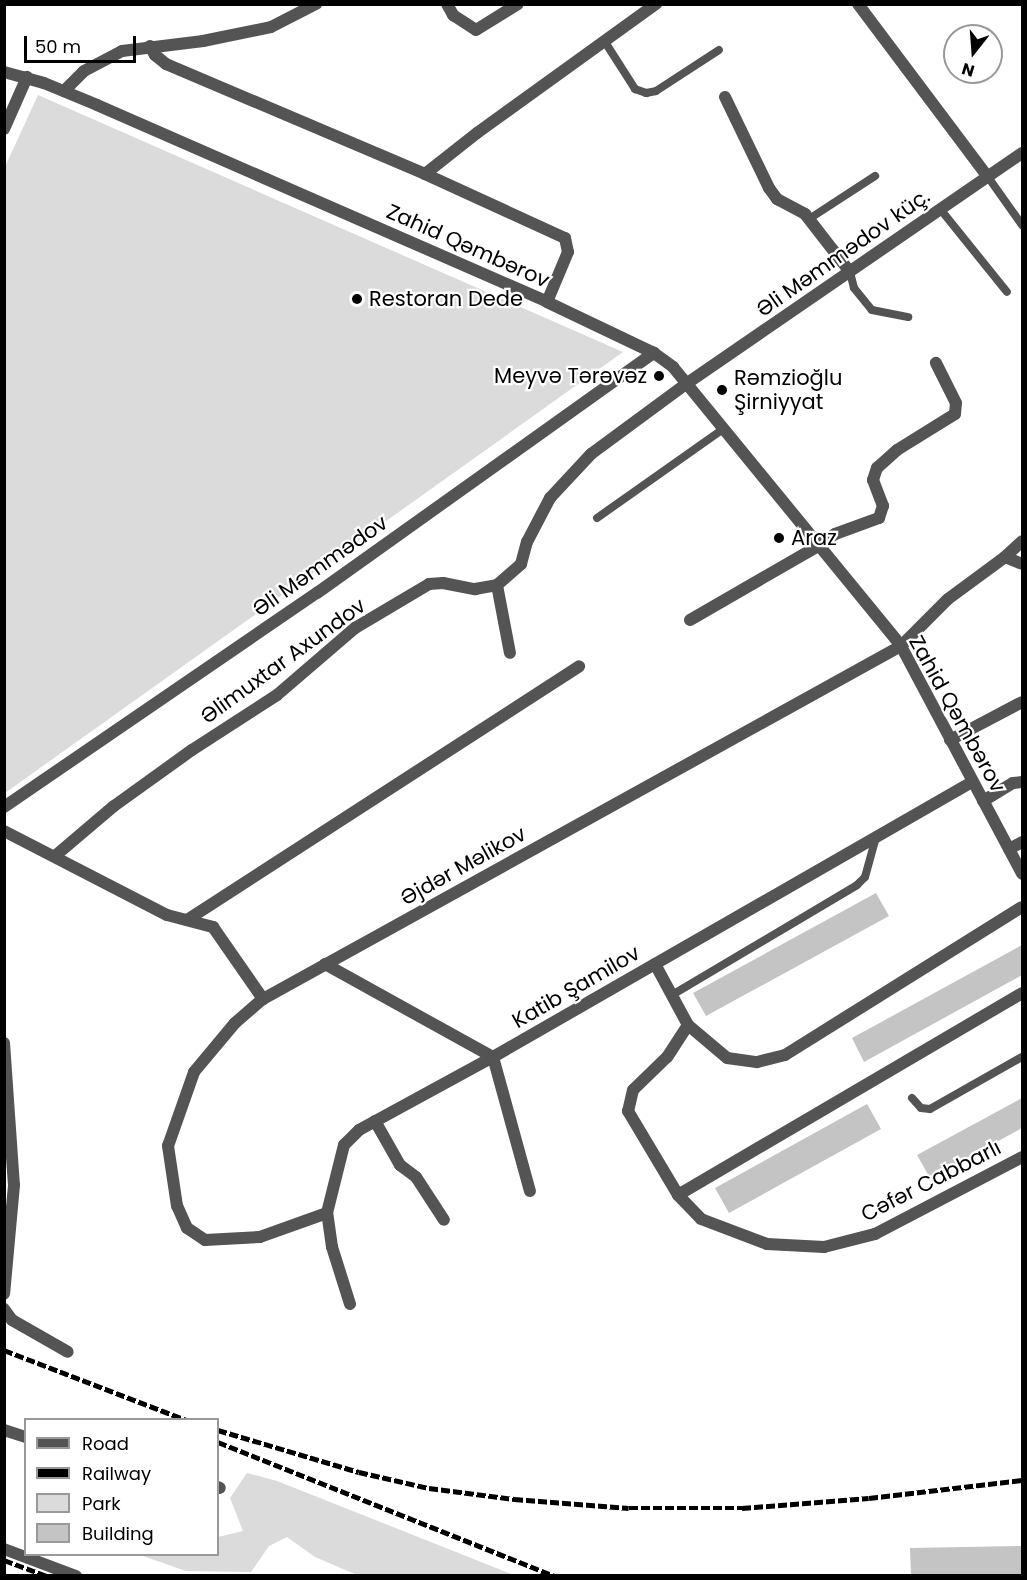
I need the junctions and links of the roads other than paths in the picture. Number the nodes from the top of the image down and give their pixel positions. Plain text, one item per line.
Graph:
1 (316, 4) edge
2 (447, 4) edge
3 (518, 4) edge
4 (656, 4) edge
5 (858, 4) edge
6 (605, 42) junction
7 (150, 46) junction
8 (719, 50) dead end
9 (4, 72) edge
10 (27, 77) junction
11 (64, 91) junction
12 (725, 97) dead end
13 (4, 129) edge
14 (1023, 153) edge
15 (425, 174) junction
16 (874, 176) dead end
17 (988, 177) junction
18 (941, 210) junction
19 (809, 219) junction
20 (1023, 225) edge
21 (850, 272) junction
22 (1007, 292) dead end
23 (547, 302) junction
24 (908, 317) dead end
25 (654, 353) junction
26 (936, 363) dead end
27 (686, 384) junction
28 (723, 429) junction
29 (597, 518) dead end
30 (1023, 541) edge
31 (818, 546) junction
32 (1005, 557) junction
33 (1023, 564) edge
34 (497, 585) junction
35 (690, 620) dead end
36 (901, 646) junction
37 (510, 652) dead end
38 (579, 666) dead end
39 (1023, 702) edge
40 (950, 740) junction
41 (972, 782) junction
42 (1023, 782) edge
43 (983, 801) junction
44 (4, 807) edge
45 (4, 831) edge
46 (876, 837) junction
47 (1023, 842) edge
48 (1009, 849) junction
49 (55, 856) junction
50 (1023, 874) edge
51 (1023, 907) edge
52 (187, 920) junction
53 (325, 964) junction
54 (656, 964) junction
55 (1023, 993) edge
56 (672, 995) junction
57 (263, 999) junction
58 (688, 1025) junction
59 (4, 1043) edge
60 (1023, 1057) edge
61 (493, 1058) junction
62 (912, 1098) dead end
63 (375, 1121) junction
64 (1023, 1156) edge
65 (530, 1191) dead end
66 (678, 1195) junction
67 (327, 1214) junction
68 (444, 1220) dead end
69 (6, 1281) edge
70 (4, 1294) edge
71 (350, 1304) dead end
72 (4, 1309) edge
73 (68, 1352) dead end
74 (4, 1430) edge
75 (24, 1436) edge
76 (4, 1550) edge
77 (76, 1575) edge

1 - 7 street
2 - 3 street
4 - 6 street
5 - 17 street
6 - 8 lane
6 - 15 street
7 - 11 street
7 - 15 street
9 - 10 street, Zahid Qəmbərov
10 - 11 street, Zahid Qəmbərov
10 - 13 street
11 - 23 street, Zahid Qəmbərov
12 - 19 street
14 - 17 street, Əli Məmmədov küç.
15 - 23 street
16 - 19 lane
17 - 18 street, Əli Məmmədov küç.
17 - 20 lane
18 - 21 street, Əli Məmmədov küç.
18 - 22 lane
19 - 21 street
21 - 24 lane
21 - 27 street, Əli Məmmədov küç.
23 - 25 street, Zahid Qəmbərov
25 - 27 street, Zahid Qəmbərov
25 - 44 street, Əli Məmmədov
26 - 31 street
27 - 28 street, Zahid Qəmbərov
27 - 34 street
28 - 29 lane
28 - 31 street, Zahid Qəmbərov
30 - 32 street, Əjdər Məlikov
31 - 35 street
31 - 36 street, Zahid Qəmbərov
32 - 33 street
32 - 36 street, Əjdər Məlikov
34 - 37 street
34 - 49 street, Əlimuxtar Axundov
36 - 40 street, Zahid Qəmbərov
36 - 53 street, Əjdər Məlikov
38 - 52 street
39 - 40 street
40 - 41 street, Zahid Qəmbərov
41 - 43 street, Zahid Qəmbərov
41 - 46 street, Katib Şamilov
42 - 43 street
43 - 48 street, Zahid Qəmbərov
45 - 49 street
46 - 54 street, Katib Şamilov
46 - 56 lane
47 - 48 street
48 - 50 street, Zahid Qəmbərov
49 - 52 street
51 - 58 street
52 - 57 street
53 - 57 street, Əjdər Məlikov
53 - 61 street
54 - 56 street
54 - 61 street, Katib Şamilov
55 - 66 street
56 - 58 street
57 - 67 street, Əjdər Məlikov
58 - 66 street, Cəfər Cabbarlı
59 - 69 street
60 - 62 lane
61 - 63 street, Katib Şamilov
61 - 65 street
63 - 67 street, Katib Şamilov
63 - 68 street
64 - 66 street, Cəfər Cabbarlı
67 - 71 street, Katib Şamilov
69 - 70 street
72 - 73 street
74 - 75 street
76 - 77 street

